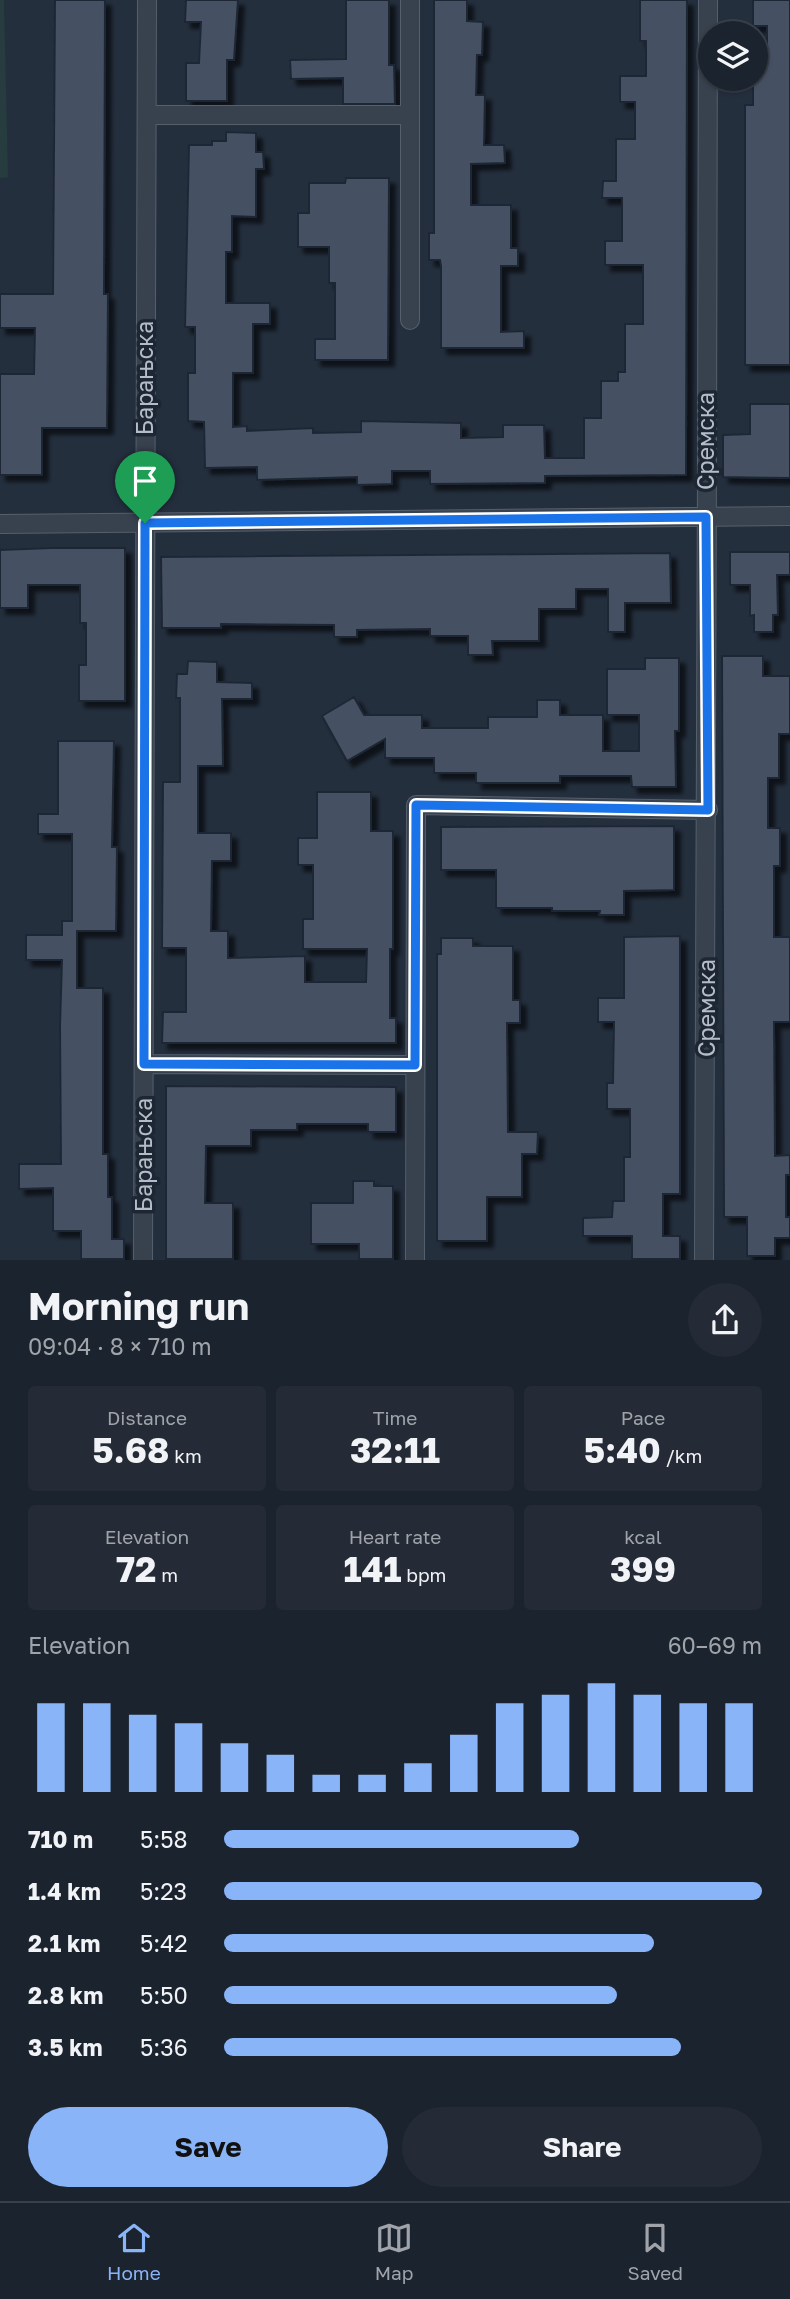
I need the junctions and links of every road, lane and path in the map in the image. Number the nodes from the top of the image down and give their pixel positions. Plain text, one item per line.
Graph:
1 (147, 0) edge
2 (410, 0) edge
3 (708, 0) edge
4 (147, 115) junction
5 (410, 115) junction
6 (410, 320) dead end
7 (790, 516) edge
8 (706, 517) junction
9 (145, 523) junction
10 (0, 524) edge
11 (708, 810) junction
12 (144, 1064) junction
13 (415, 1065) junction
14 (144, 1259) edge
15 (415, 1259) edge
16 (704, 1259) edge

1 - 4 street, Барањска
2 - 5 street
3 - 8 street, Сремска
4 - 5 street
4 - 9 street, Барањска
5 - 6 street
7 - 8 street
8 - 9 street
8 - 11 street, Сремска
9 - 10 street
9 - 12 street, Барањска
11 - 13 street
11 - 16 street, Сремска
12 - 13 street
12 - 14 street, Барањска
13 - 15 street

